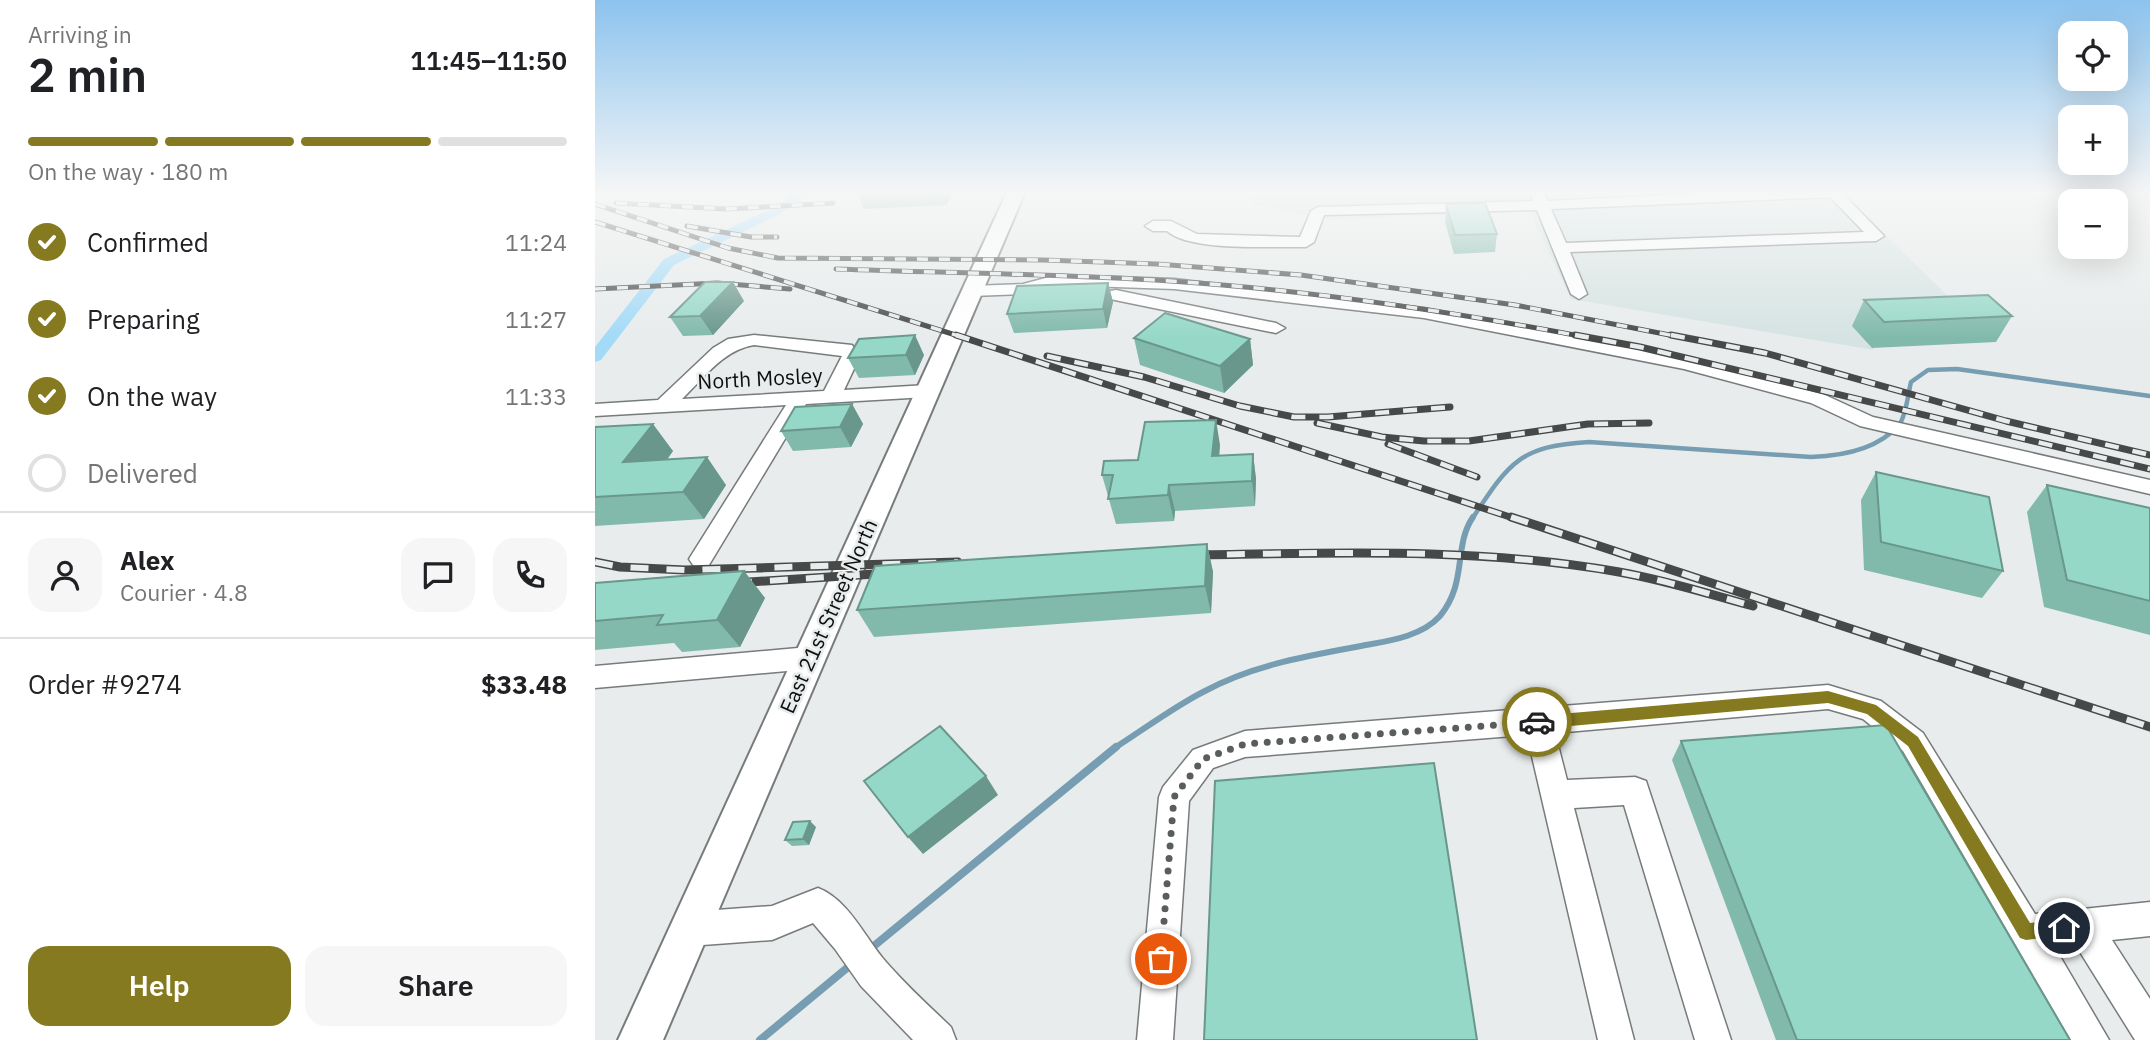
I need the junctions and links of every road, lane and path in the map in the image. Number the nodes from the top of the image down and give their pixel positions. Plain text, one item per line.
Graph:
1 (995, 241) edge
2 (1252, 241) edge
3 (1307, 241) edge
4 (1557, 241) edge
5 (1757, 241) edge
6 (1560, 248) junction
7 (1579, 294) dead end
8 (971, 295) junction
9 (1276, 328) dead end
10 (927, 391) junction
11 (831, 396) junction
12 (800, 398) junction
13 (664, 406) junction
14 (595, 410) edge
15 (2150, 487) edge
16 (701, 559) dead end
17 (809, 658) junction
18 (595, 677) edge
19 (1538, 722) junction
20 (1556, 795) junction
21 (2150, 919) edge
22 (2083, 926) junction
23 (689, 929) junction
24 (2026, 932) junction
25 (2150, 1031) edge
26 (639, 1040) edge
27 (938, 1040) edge
28 (1155, 1040) edge
29 (1616, 1040) edge
30 (1713, 1040) edge
31 (2091, 1040) edge

1 - 8 main road, East 21st Street North
2 - 3 lane
4 - 6 street
5 - 6 street
6 - 7 street
8 - 9 street
8 - 10 main road, East 21st Street North
8 - 15 street
10 - 11 street, North Mosley
10 - 17 main road, East 21st Street North
11 - 12 street, North Mosley
11 - 13 street
12 - 13 street, North Mosley
12 - 16 street
13 - 14 street, North Mosley
17 - 18 street
17 - 23 main road, East 21st Street North
19 - 20 lane
19 - 24 lane
19 - 28 lane
20 - 29 lane
20 - 30 street
21 - 22 street
22 - 24 street
22 - 25 street
23 - 26 main road, East 21st Street North
23 - 27 street
24 - 31 lane

